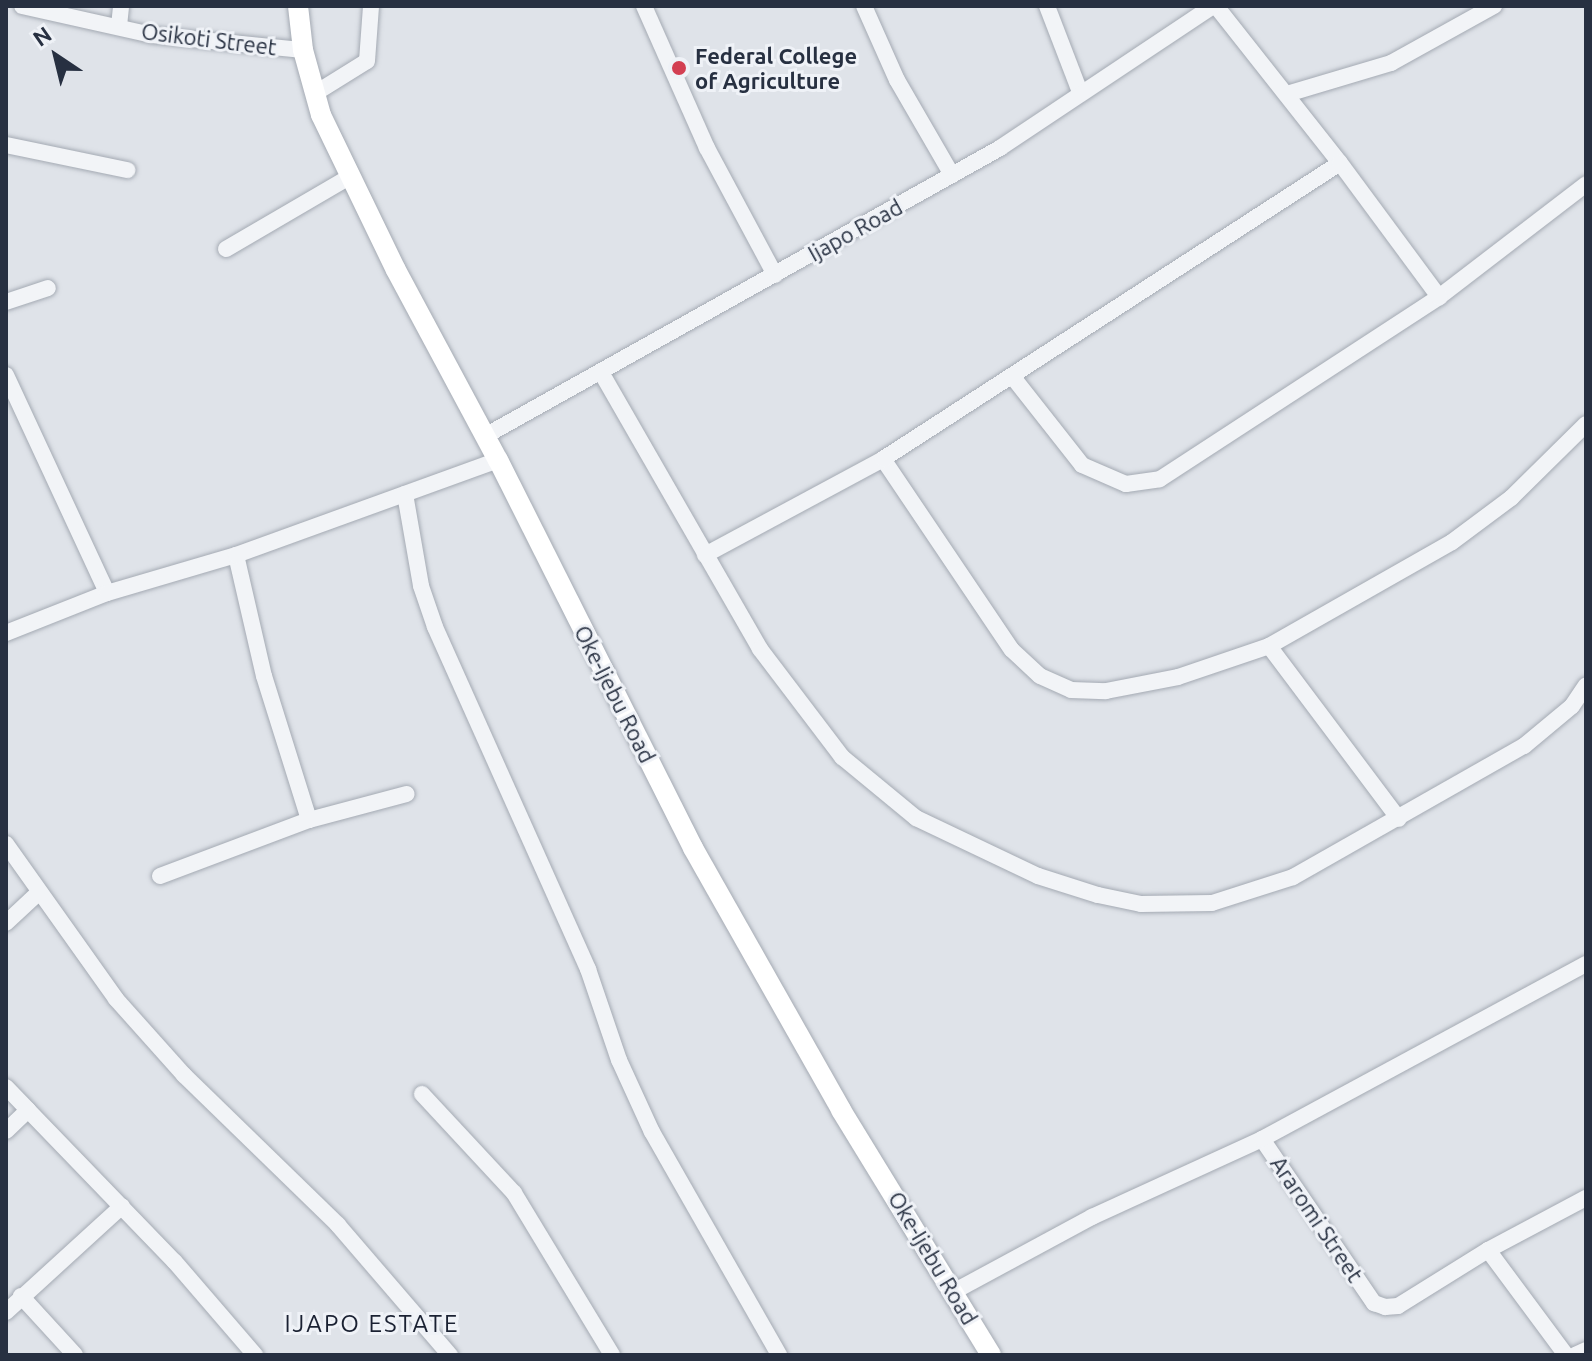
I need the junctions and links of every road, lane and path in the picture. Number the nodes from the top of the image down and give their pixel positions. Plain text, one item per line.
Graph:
1 (22, 6) edge
2 (121, 6) edge
3 (298, 6) edge
4 (371, 6) edge
5 (644, 6) edge
6 (864, 6) edge
7 (1047, 6) edge
8 (1215, 6) edge
9 (1494, 6) edge
10 (119, 26) junction
11 (303, 50) junction
12 (1080, 92) junction
13 (314, 94) junction
14 (1287, 94) junction
15 (6, 145) edge
16 (1340, 163) junction
17 (127, 170) dead end
18 (952, 175) junction
19 (349, 177) junction
20 (1586, 184) edge
21 (226, 249) dead end
22 (775, 275) junction
23 (48, 288) dead end
24 (1439, 297) junction
25 (6, 302) edge
26 (602, 374) junction
27 (6, 375) edge
28 (1012, 376) junction
29 (1586, 424) edge
30 (485, 436) junction
31 (883, 459) junction
32 (498, 460) junction
33 (405, 494) junction
34 (236, 555) junction
35 (705, 555) junction
36 (107, 593) junction
37 (6, 633) edge
38 (1269, 646) junction
39 (1586, 685) edge
40 (407, 794) dead end
41 (1399, 819) junction
42 (309, 820) junction
43 (6, 844) edge
44 (160, 876) dead end
45 (37, 894) junction
46 (6, 923) edge
47 (1586, 964) edge
48 (6, 1087) edge
49 (422, 1094) dead end
50 (28, 1110) junction
51 (6, 1131) edge
52 (1262, 1139) junction
53 (1586, 1198) edge
54 (122, 1206) junction
55 (1488, 1250) junction
56 (955, 1291) junction
57 (21, 1296) junction
58 (6, 1312) edge
59 (1586, 1350) edge
60 (985, 1353) edge
61 (75, 1355) edge
62 (255, 1355) edge
63 (450, 1355) edge
64 (612, 1355) edge
65 (779, 1355) edge
66 (1566, 1355) edge
67 (1575, 1355) edge

1 - 10 street, Osikoti Street
2 - 10 street
3 - 11 main road, Oke-Ijebu Road
4 - 13 street
5 - 22 street
6 - 18 street
7 - 12 street
8 - 12 street, Ijapo Road
8 - 14 street
9 - 14 street
10 - 11 street, Osikoti Street
11 - 13 main road, Oke-Ijebu Road
12 - 18 street, Ijapo Road
13 - 19 main road, Oke-Ijebu Road
14 - 16 street
15 - 17 street
16 - 24 street
16 - 28 street
18 - 22 street, Ijapo Road
19 - 21 street
19 - 30 main road, Oke-Ijebu Road
20 - 24 street
22 - 26 street, Ijapo Road
23 - 25 street
24 - 28 street
26 - 30 street, Ijapo Road
26 - 35 street
27 - 36 street
28 - 31 street
29 - 38 street
30 - 32 main road, Oke-Ijebu Road
31 - 35 street
31 - 38 street
32 - 33 street
32 - 56 main road, Oke-Ijebu Road
33 - 34 street
33 - 65 street
34 - 36 street
34 - 42 street
35 - 41 street
36 - 37 street
38 - 41 street
39 - 41 street
40 - 42 street
42 - 44 street
43 - 45 street
45 - 46 street
45 - 63 street
47 - 52 street
48 - 50 street
49 - 64 street
50 - 51 street
50 - 54 street
52 - 55 street, Araromi Street
52 - 56 street, Araromi Street
53 - 55 street, Araromi Street
54 - 57 street
54 - 62 street
55 - 66 street
56 - 60 main road, Oke-Ijebu Road
57 - 58 street
57 - 61 street
59 - 67 street

